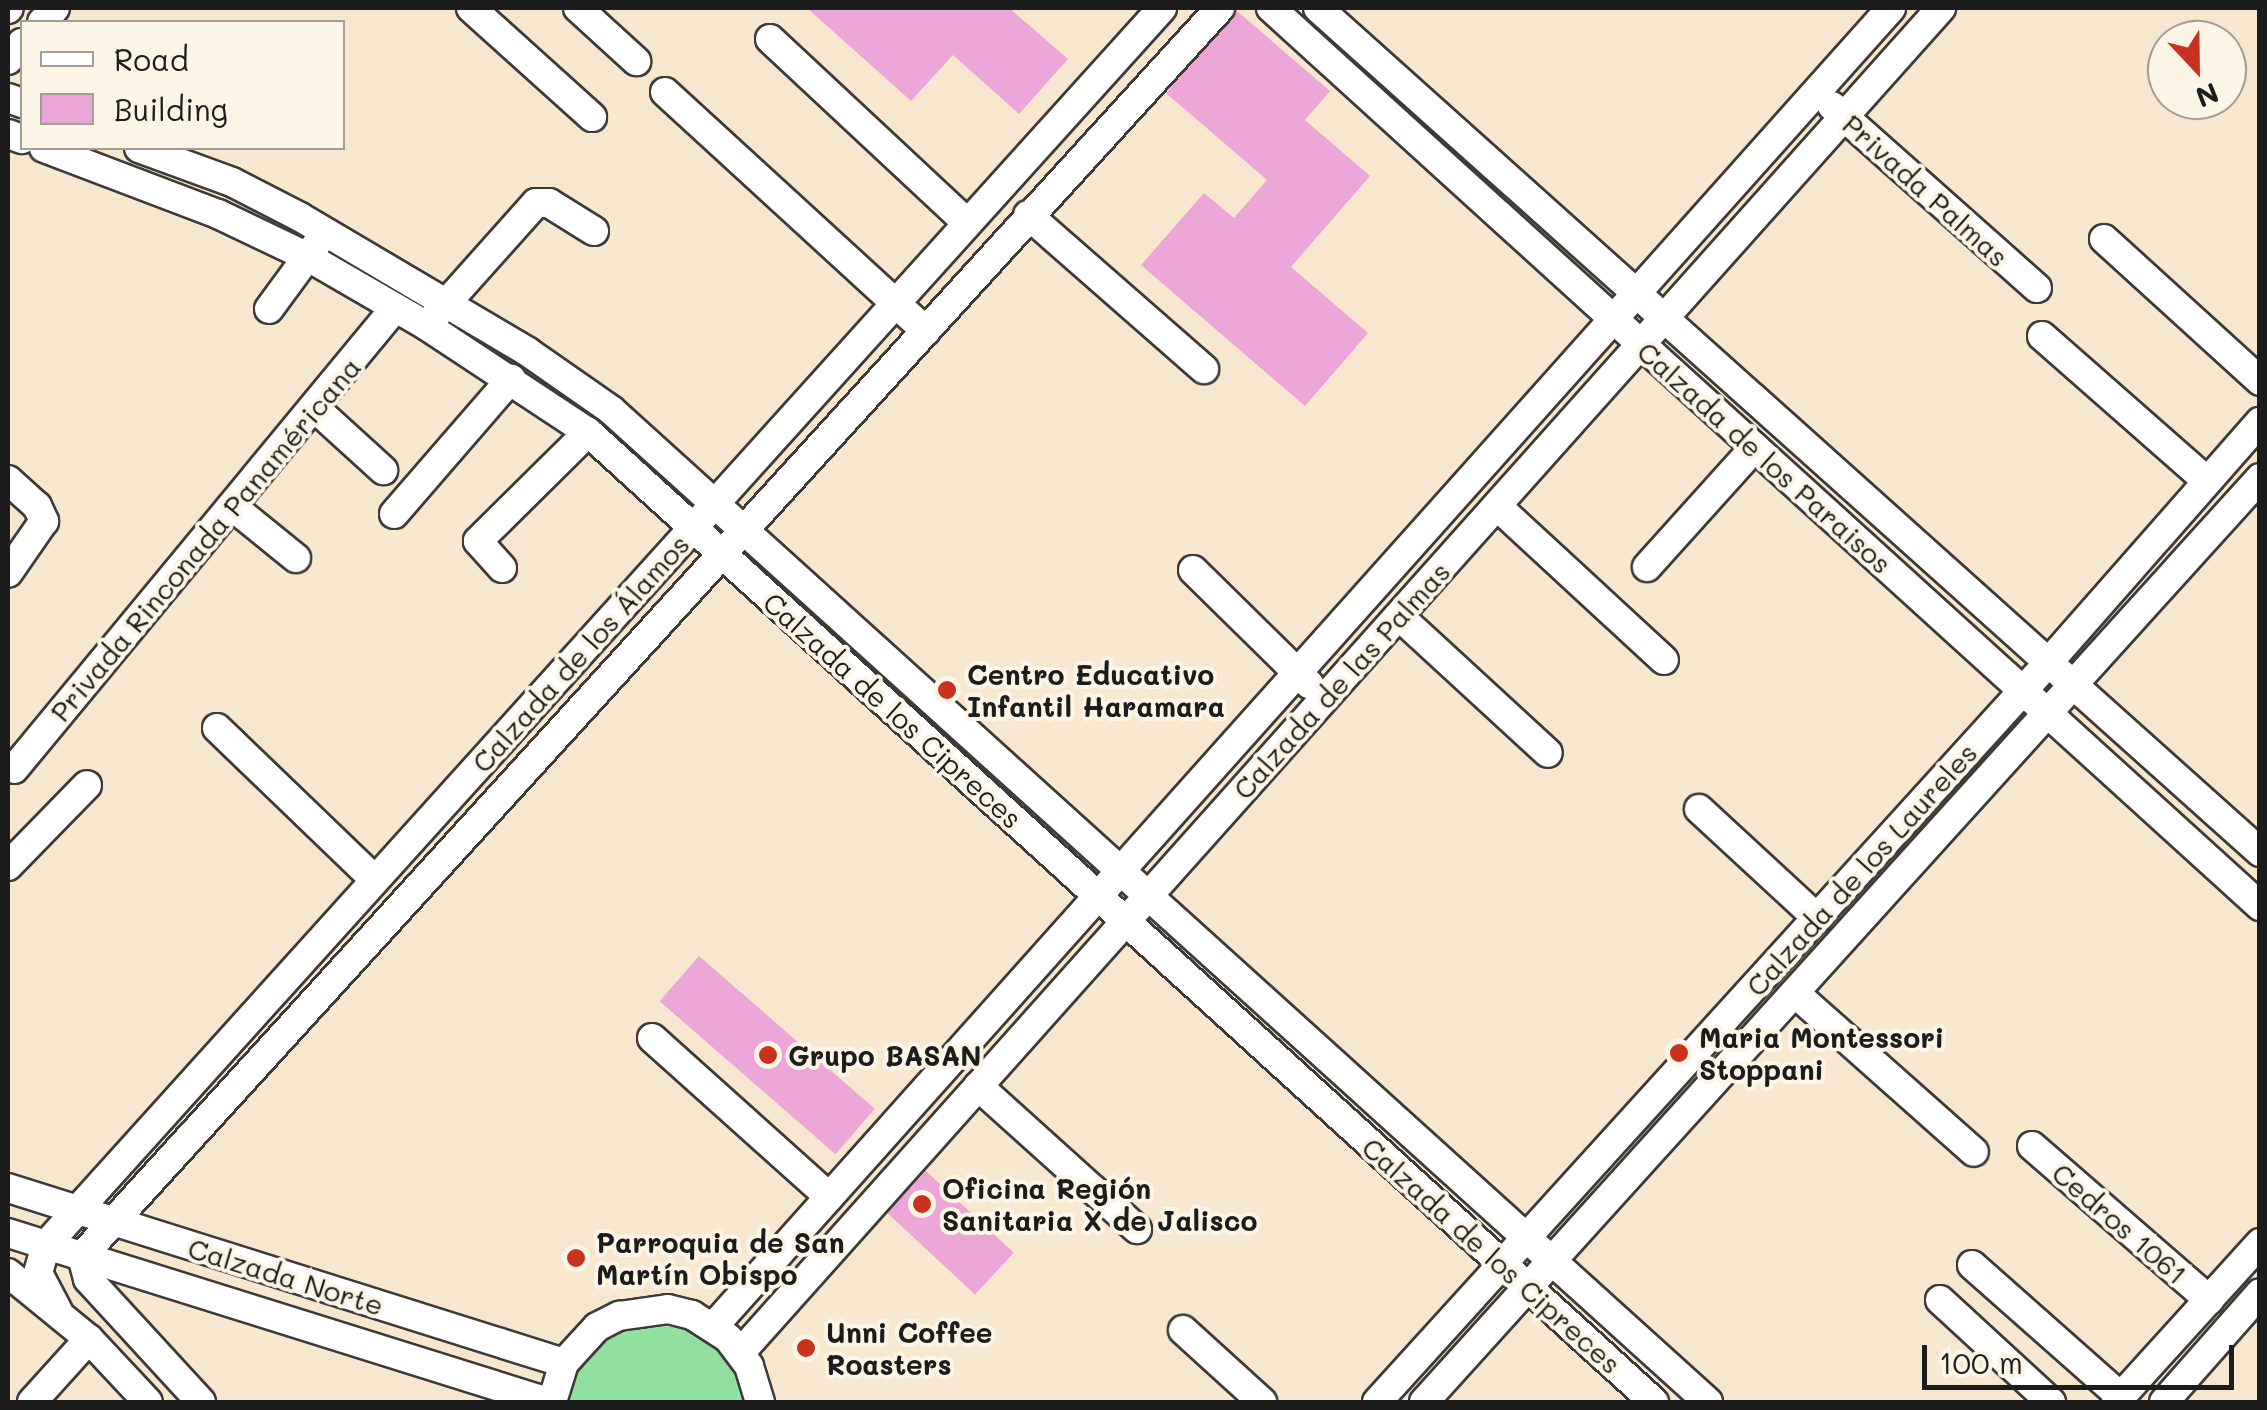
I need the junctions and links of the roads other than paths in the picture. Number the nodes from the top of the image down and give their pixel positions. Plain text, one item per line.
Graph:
1 (471, 8) edge
2 (578, 8) edge
3 (1162, 8) edge
4 (1220, 8) edge
5 (1272, 8) edge
6 (1318, 8) edge
7 (1892, 8) edge
8 (1941, 8) edge
9 (770, 39) dead end
10 (636, 61) dead end
11 (665, 92) dead end
12 (1816, 92) junction
13 (592, 118) dead end
14 (1845, 118) junction
15 (49, 150) edge
16 (144, 150) edge
17 (1028, 215) junction
18 (968, 223) junction
19 (326, 231) junction
20 (594, 231) dead end
21 (2104, 239) dead end
22 (308, 257) junction
23 (2037, 288) dead end
24 (1636, 293) junction
25 (445, 303) junction
26 (896, 303) junction
27 (394, 308) junction
28 (270, 309) dead end
29 (1614, 318) junction
30 (1664, 319) junction
31 (428, 326) junction
32 (926, 331) junction
33 (2042, 336) dead end
34 (1642, 344) junction
35 (1204, 369) dead end
36 (510, 379) junction
37 (2260, 381) edge
38 (316, 409) junction
39 (2260, 422) edge
40 (588, 432) junction
41 (1755, 447) junction
42 (383, 470) dead end
43 (2260, 478) edge
44 (8, 480) edge
45 (2207, 482) junction
46 (715, 504) junction
47 (1497, 506) junction
48 (233, 507) junction
49 (394, 514) dead end
50 (693, 528) junction
51 (744, 530) junction
52 (722, 554) junction
53 (296, 558) dead end
54 (1647, 567) dead end
55 (502, 568) dead end
56 (1193, 570) dead end
57 (8, 573) edge
58 (1399, 616) junction
59 (1664, 660) dead end
60 (2048, 663) junction
61 (1298, 674) junction
62 (2074, 686) junction
63 (2022, 690) junction
64 (1325, 698) junction
65 (2049, 714) junction
66 (217, 728) dead end
67 (1548, 753) dead end
68 (14, 769) dead end
69 (87, 785) dead end
70 (1699, 809) dead end
71 (2260, 852) edge
72 (396, 857) junction
73 (8, 866) edge
74 (1121, 870) junction
75 (426, 878) junction
76 (375, 880) junction
77 (1849, 882) junction
78 (1149, 895) junction
79 (1098, 896) junction
80 (1876, 905) junction
81 (2260, 906) edge
82 (1816, 918) junction
83 (1126, 921) junction
84 (1795, 994) junction
85 (652, 1038) dead end
86 (978, 1086) junction
87 (2032, 1146) dead end
88 (1974, 1152) dead end
89 (8, 1188) edge
90 (829, 1197) junction
91 (77, 1210) junction
92 (113, 1222) junction
93 (1137, 1229) dead end
94 (8, 1233) edge
95 (1528, 1238) junction
96 (2260, 1244) edge
97 (46, 1245) junction
98 (82, 1256) junction
99 (1552, 1260) junction
100 (1972, 1265) dead end
101 (1503, 1266) junction
102 (8, 1273) edge
103 (1528, 1288) junction
104 (1940, 1300) dead end
105 (2209, 1300) junction
106 (2256, 1305) edge
107 (58, 1311) junction
108 (714, 1326) junction
109 (1183, 1330) dead end
110 (2176, 1336) junction
111 (89, 1338) junction
112 (740, 1352) junction
113 (2203, 1358) junction
114 (564, 1364) junction
115 (2119, 1400) edge
116 (32, 1402) edge
117 (148, 1402) edge
118 (201, 1402) edge
119 (550, 1402) edge
120 (760, 1402) edge
121 (1262, 1402) edge
122 (1378, 1402) edge
123 (1424, 1402) edge
124 (1654, 1402) edge
125 (1708, 1402) edge
126 (2052, 1402) edge
127 (2164, 1402) edge

1 - 13 street
2 - 10 street
3 - 18 street, Calzada de los Álamos
4 - 17 street, Calzada de los Álamos
5 - 29 street, Calzada de los Paraisos
6 - 24 street, Calzada de los Paraisos
7 - 12 street, Calzada de las Palmas
8 - 14 street, Calzada de las Palmas
9 - 18 street
11 - 26 street
12 - 14 street, Privada Palmas
12 - 24 street, Calzada de las Palmas
14 - 23 street, Privada Palmas
14 - 30 street, Calzada de las Palmas
15 - 22 street, Calzada de los Cipreces
16 - 19 street, Calzada de los Cipreces
17 - 32 street, Calzada de los Álamos
17 - 35 street
18 - 26 street, Calzada de los Álamos
19 - 22 street
19 - 25 street, Calzada de los Cipreces
20 - 25 street
21 - 37 street
22 - 27 street, Calzada de los Cipreces
22 - 28 street
24 - 29 street, Calzada de las Palmas
24 - 30 street, Calzada de los Paraisos
25 - 31 street
25 - 46 street, Calzada de los Cipreces
26 - 32 street
26 - 46 street, Calzada de los Álamos
27 - 31 street, Calzada de los Cipreces
27 - 38 street, Privada Rinconada Panaméricana
29 - 34 street, Calzada de los Paraisos
29 - 61 street, Calzada de las Palmas
30 - 34 street, Calzada de las Palmas
30 - 60 street, Calzada de los Paraisos
31 - 36 street, Calzada de los Cipreces
32 - 51 street, Calzada de los Álamos
33 - 45 street
34 - 41 street, Calzada de los Paraisos
34 - 47 street, Calzada de las Palmas
36 - 40 street, Calzada de los Cipreces
36 - 49 street
38 - 42 street
38 - 48 street, Privada Rinconada Panaméricana
39 - 45 street, Calzada de los Laureles
40 - 50 street, Calzada de los Cipreces
40 - 55 street
41 - 54 street
41 - 63 street, Calzada de los Paraisos
43 - 62 street, Calzada de los Laureles
44 - 57 street
45 - 60 street, Calzada de los Laureles
46 - 50 street, Calzada de los Álamos
46 - 51 street, Calzada de los Cipreces
47 - 58 street, Calzada de las Palmas
47 - 59 street
48 - 53 street
48 - 68 street, Privada Rinconada Panaméricana
50 - 52 street, Calzada de los Cipreces
50 - 72 street, Calzada de los Álamos
51 - 52 street, Calzada de los Álamos
51 - 74 street, Calzada de los Cipreces
52 - 75 street, Calzada de los Álamos
52 - 79 street, Calzada de los Cipreces
56 - 61 street
58 - 64 street, Calzada de las Palmas
58 - 67 street
60 - 62 street, Calzada de los Paraisos
60 - 63 street, Calzada de los Laureles
61 - 64 street
61 - 74 street, Calzada de las Palmas
62 - 65 street, Calzada de los Laureles
62 - 71 street, Calzada de los Paraisos
63 - 65 street, Calzada de los Paraisos
63 - 77 street, Calzada de los Laureles
64 - 78 street, Calzada de las Palmas
65 - 80 street, Calzada de los Laureles
65 - 81 street, Calzada de los Paraisos
66 - 76 street
69 - 73 street
70 - 82 street
72 - 75 street
72 - 76 street, Calzada de los Álamos
74 - 78 street, Calzada de los Cipreces
74 - 79 street, Calzada de las Palmas
75 - 92 street, Calzada de los Álamos
76 - 91 street, Calzada de los Álamos
77 - 80 street
77 - 82 street, Calzada de los Laureles
78 - 83 street, Calzada de las Palmas
78 - 95 street, Calzada de los Cipreces
79 - 83 street, Calzada de los Cipreces
79 - 90 street, Calzada de las Palmas
80 - 84 street, Calzada de los Laureles
82 - 95 street, Calzada de los Laureles
83 - 86 street, Calzada de las Palmas
83 - 101 street, Calzada de los Cipreces
84 - 88 street
84 - 99 street, Calzada de los Laureles
85 - 90 street
86 - 93 street
86 - 112 street, Calzada de las Palmas
87 - 105 street, Cedros 1061
89 - 91 street, Calzada Norte
90 - 108 street, Calzada de las Palmas
91 - 92 street, Calzada Norte
91 - 97 street, Calzada de los Álamos
92 - 98 street, Calzada de los Álamos
92 - 114 street, Calzada Norte
94 - 97 street, Calzada Norte
95 - 99 street, Calzada de los Cipreces
95 - 101 street, Calzada de los Laureles
96 - 105 street
97 - 98 street, Calzada Norte
97 - 107 street
98 - 118 street
98 - 119 street, Calzada Norte
99 - 103 street, Calzada de los Laureles
99 - 125 street, Calzada de los Cipreces
100 - 115 street
101 - 103 street, Calzada de los Cipreces
101 - 122 street, Calzada de los Laureles
102 - 107 street
103 - 123 street, Calzada de los Laureles
103 - 124 street, Calzada de los Cipreces
104 - 126 street
105 - 110 street
106 - 113 street
107 - 111 street
108 - 112 street
108 - 114 street
109 - 121 street
110 - 113 street
110 - 115 street
111 - 116 street
111 - 117 street
112 - 120 street
113 - 127 street
114 - 119 street

